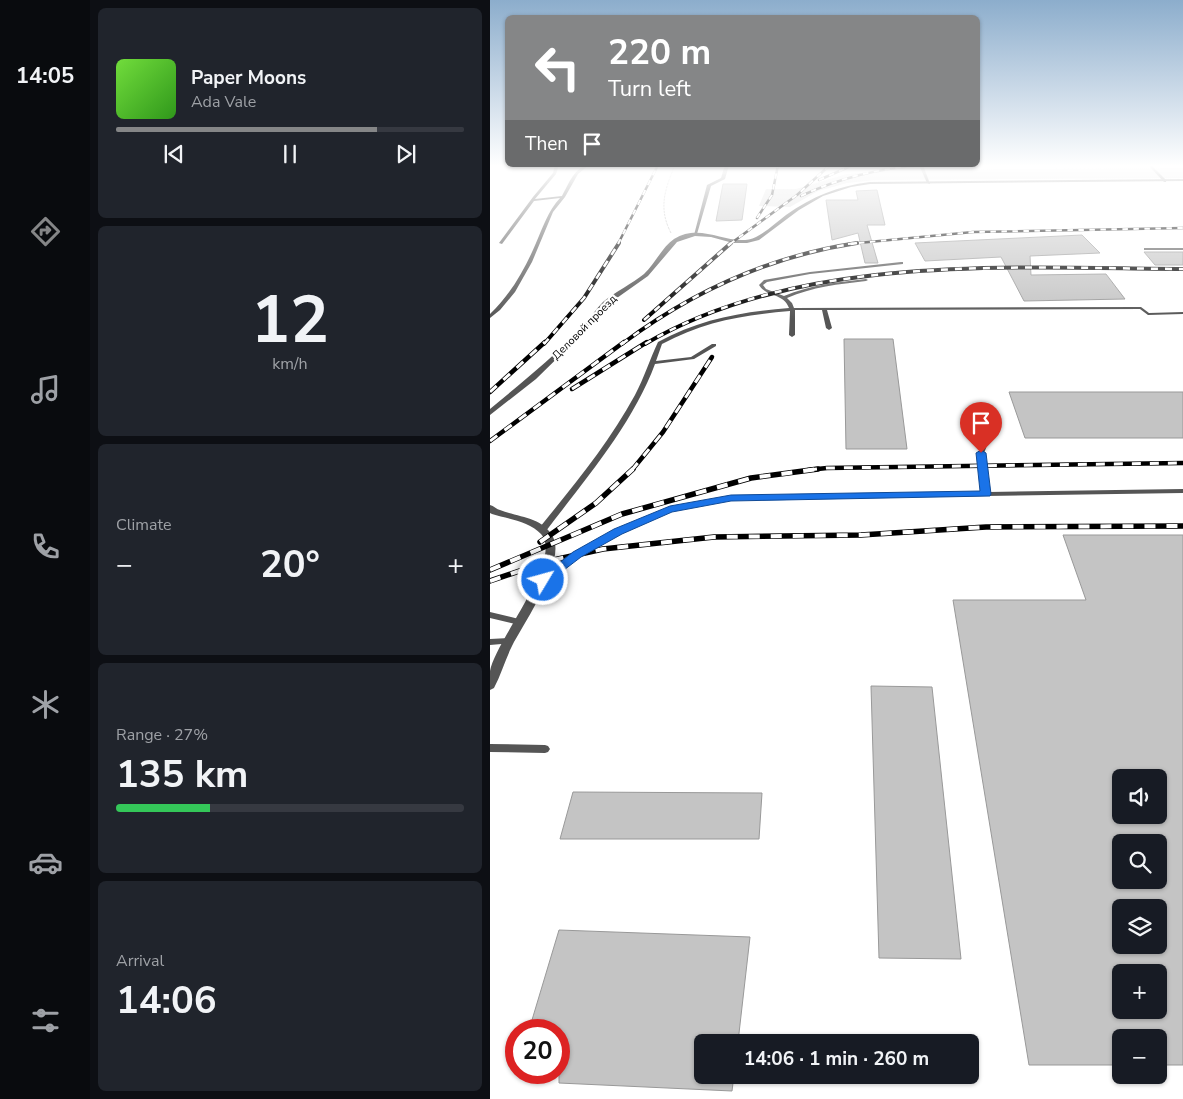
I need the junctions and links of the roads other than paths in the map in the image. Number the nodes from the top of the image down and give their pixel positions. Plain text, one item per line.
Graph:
1 (521, 216) edge
2 (549, 216) edge
3 (700, 216) edge
4 (788, 216) edge
5 (695, 234) junction
6 (501, 243) dead end
7 (1145, 249) dead end
8 (1183, 249) edge
9 (901, 264) dead end
10 (866, 280) dead end
11 (785, 296) junction
12 (794, 309) junction
13 (824, 309) junction
14 (1183, 313) edge
15 (490, 317) edge
16 (829, 328) dead end
17 (792, 335) dead end
18 (714, 346) dead end
19 (654, 363) junction
20 (490, 413) edge
21 (996, 416) dead end
22 (1183, 491) edge
23 (986, 494) junction
24 (490, 508) edge
25 (543, 529) junction
26 (543, 580) junction
27 (490, 615) edge
28 (519, 622) junction
29 (509, 641) junction
30 (490, 642) edge
31 (490, 685) edge
32 (490, 748) edge
33 (545, 749) dead end

1 - 6 lane
2 - 15 lane
3 - 5 lane
4 - 5 street
5 - 20 street, Деловой проезд
7 - 8 lane
9 - 11 lane
10 - 11 lane
11 - 12 lane
12 - 13 lane
12 - 17 lane
12 - 19 lane
13 - 14 lane
13 - 16 lane
18 - 19 lane
19 - 25 lane
21 - 23 lane
22 - 23 lane
23 - 26 lane
24 - 25 street
25 - 26 street
26 - 28 street
27 - 28 lane
28 - 29 street
29 - 30 lane
29 - 31 street
32 - 33 lane

